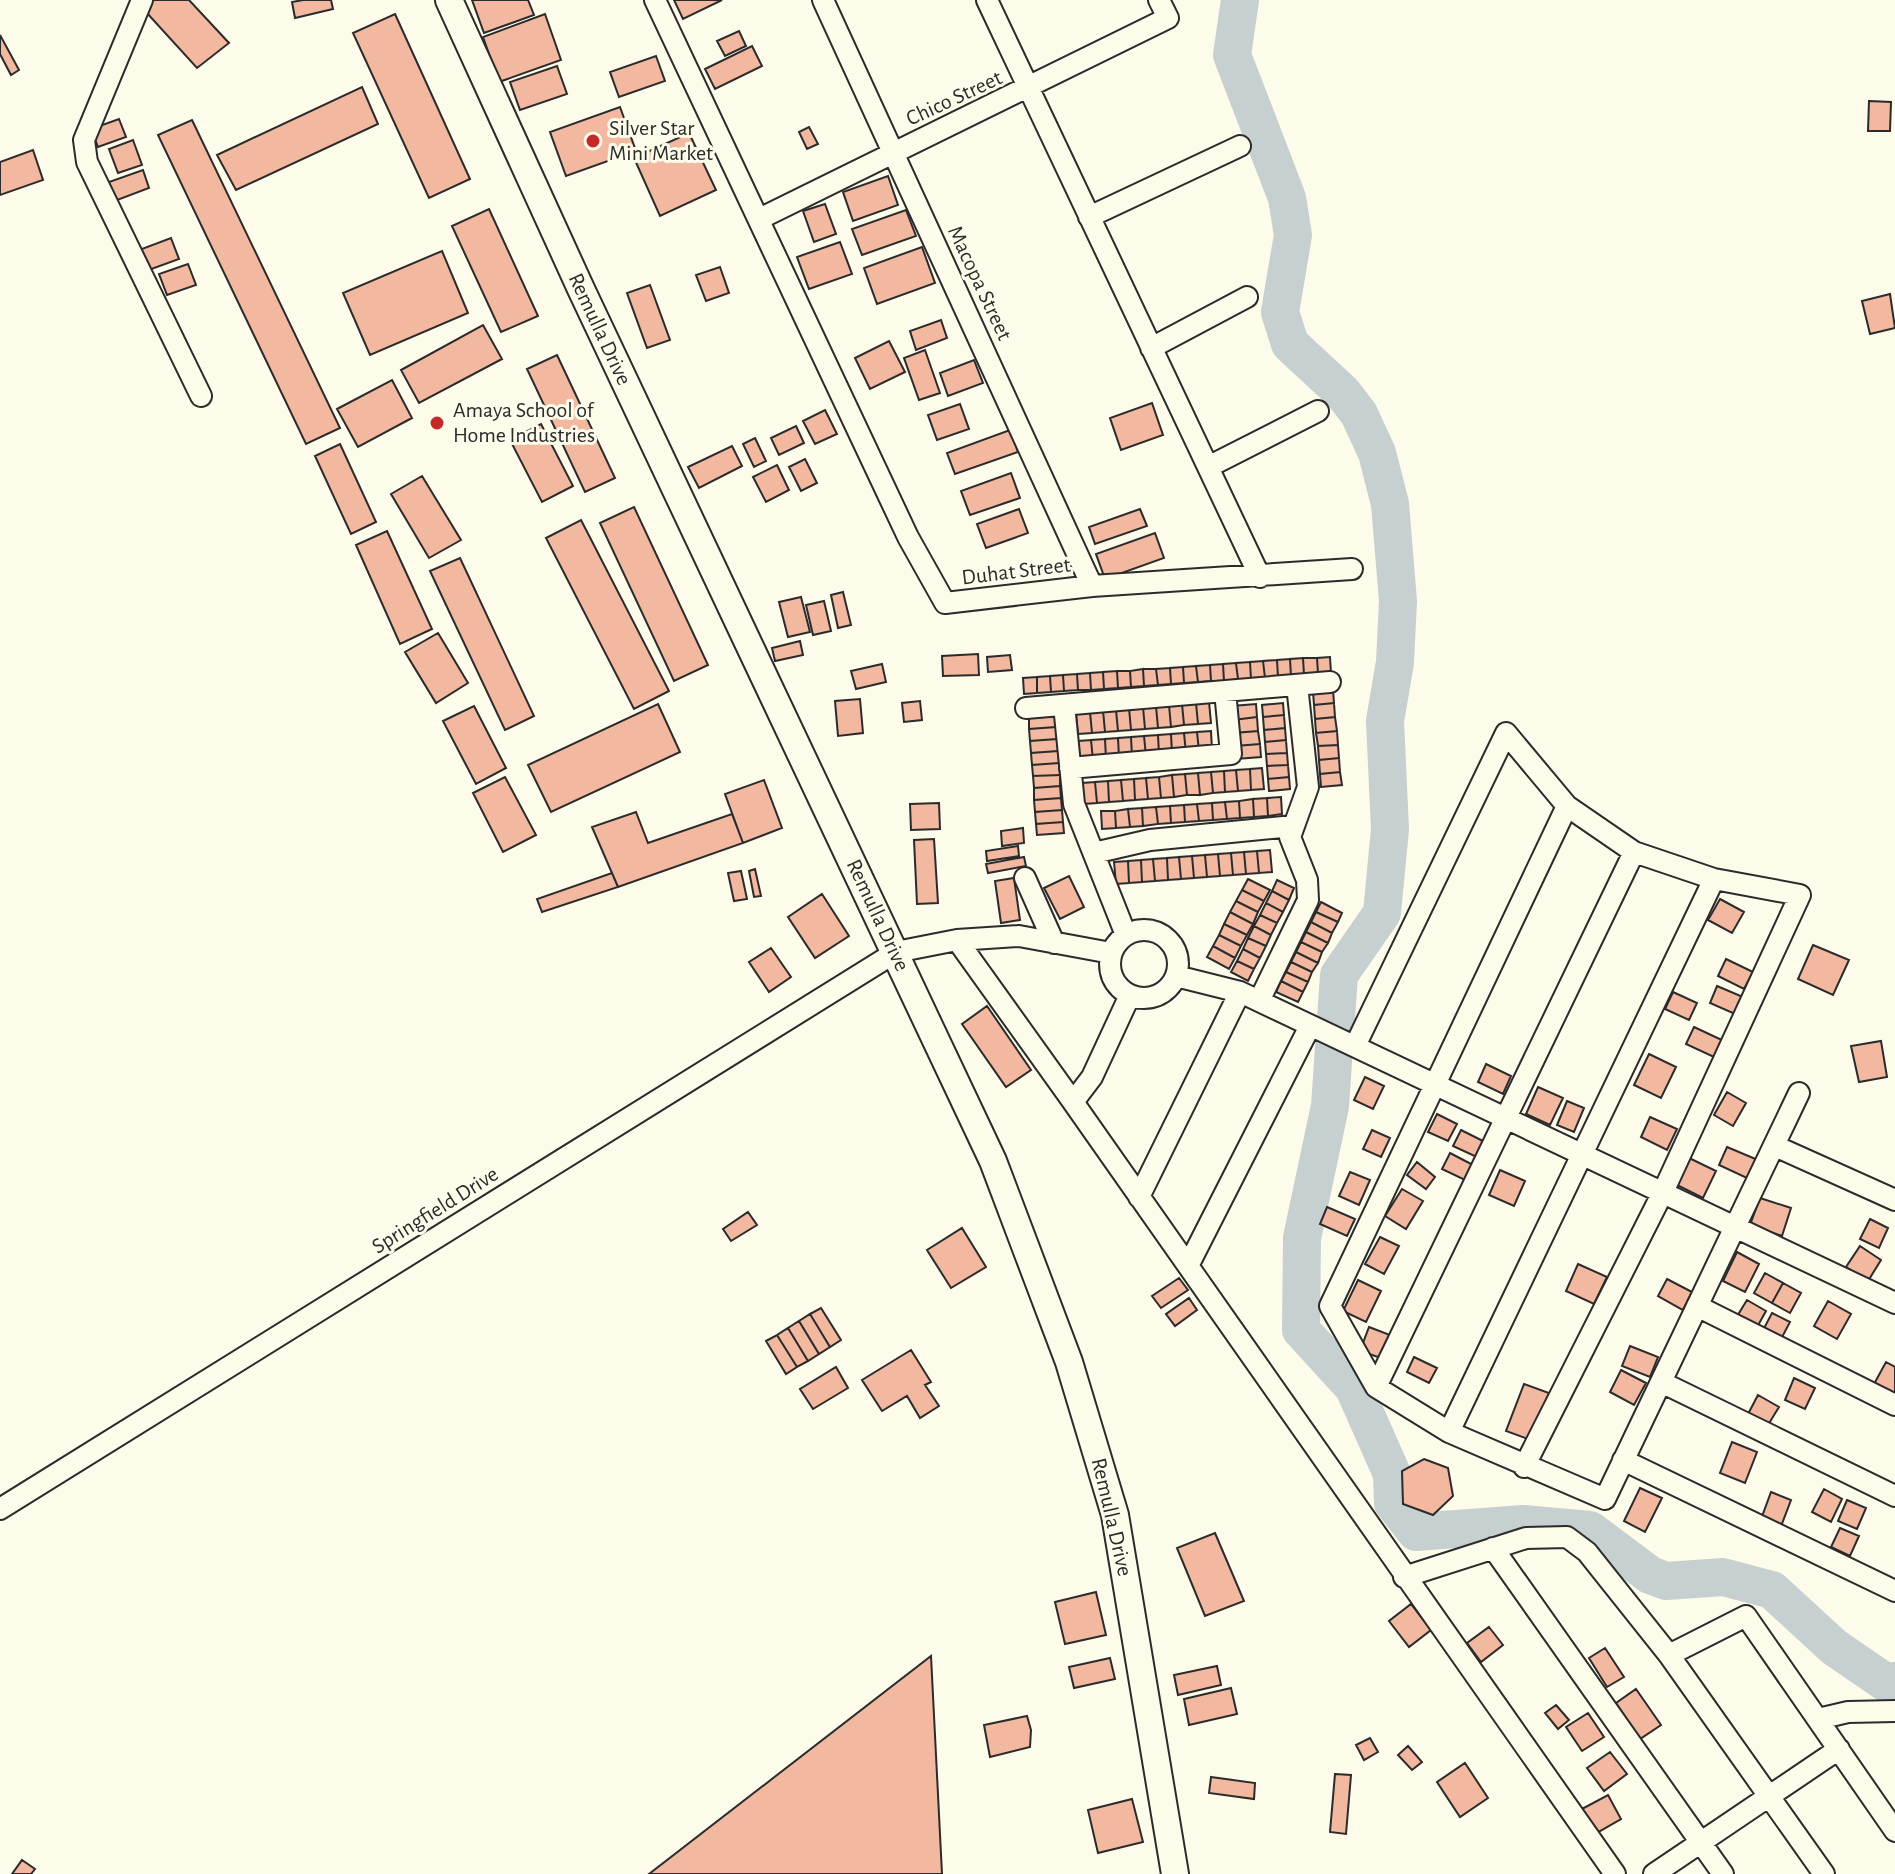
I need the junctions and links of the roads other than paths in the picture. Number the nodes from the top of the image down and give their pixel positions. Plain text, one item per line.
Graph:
1 (142, 0) edge
2 (449, 0) edge
3 (655, 0) edge
4 (823, 0) edge
5 (987, 0) edge
6 (1164, 9) edge
7 (1028, 90) junction
8 (1240, 146) dead end
9 (894, 153) junction
10 (1089, 217) junction
11 (759, 219) junction
12 (1247, 297) dead end
13 (1151, 348) junction
14 (201, 396) dead end
15 (1318, 411) dead end
16 (1208, 467) junction
17 (1352, 569) dead end
18 (1260, 577) junction
19 (1092, 586) junction
20 (1330, 682) dead end
21 (1297, 685) junction
22 (1225, 691) junction
23 (1064, 705) junction
24 (1026, 708) dead end
25 (1070, 768) junction
26 (1567, 806) junction
27 (1293, 826) junction
28 (1634, 852) junction
29 (1094, 853) junction
30 (1025, 878) dead end
31 (1714, 879) junction
32 (1126, 935) junction
33 (957, 940) junction
34 (1054, 943) junction
35 (896, 952) junction
36 (1111, 953) junction
37 (1176, 976) junction
38 (1130, 995) junction
39 (1250, 997) junction
40 (1333, 1036) junction
41 (1435, 1085) junction
42 (1799, 1093) dead end
43 (1073, 1102) junction
44 (1507, 1118) junction
45 (1775, 1146) junction
46 (1583, 1154) junction
47 (1663, 1192) junction
48 (1139, 1197) junction
49 (1895, 1200) edge
50 (1735, 1228) junction
51 (1189, 1264) junction
52 (1895, 1303) edge
53 (1697, 1306) junction
54 (1661, 1382) junction
55 (1376, 1387) junction
56 (1895, 1405) edge
57 (1449, 1432) junction
58 (1623, 1460) junction
59 (1524, 1467) junction
60 (1895, 1496) edge
61 (0, 1509) edge
62 (1493, 1548) junction
63 (1404, 1577) junction
64 (1895, 1591) edge
65 (1669, 1655) junction
66 (1895, 1711) edge
67 (1818, 1719) junction
68 (1839, 1749) junction
69 (1770, 1795) junction
70 (1895, 1831) edge
71 (1701, 1842) junction
72 (1175, 1874) edge
73 (1615, 1874) edge
74 (1654, 1874) edge
75 (1723, 1874) edge
76 (1824, 1874) edge

1 - 14 street
2 - 35 main road, Remulla Drive
3 - 11 street
4 - 9 street, Macopa Street
5 - 7 street
6 - 7 street, Chico Street
7 - 9 street, Chico Street
7 - 10 street
8 - 10 street
9 - 11 street, Chico Street
9 - 19 street, Macopa Street
10 - 13 street
11 - 19 street, Duhat Street
12 - 13 street
13 - 16 street
15 - 16 street
16 - 18 street
17 - 18 street, Duhat Street
18 - 19 street, Duhat Street
20 - 21 street
21 - 22 street
21 - 27 street
22 - 23 street
22 - 25 street
23 - 24 street
23 - 25 street
25 - 29 street
26 - 28 street
26 - 40 street
26 - 41 street
27 - 29 street
27 - 39 street
28 - 31 street
28 - 44 street
29 - 32 street
30 - 34 street
31 - 46 street
31 - 47 street
32 - 36 street
32 - 37 street
33 - 34 street
33 - 35 street
33 - 43 street
34 - 36 street
35 - 61 street, Springfield Drive
35 - 72 main road, Remulla Drive
36 - 38 street
37 - 38 street
37 - 39 street
38 - 43 street
39 - 40 street
39 - 48 street
40 - 41 street
40 - 51 street
41 - 44 street
41 - 55 street
42 - 45 street
43 - 48 street
44 - 46 street
44 - 55 street
45 - 49 street
45 - 50 street
46 - 47 street
46 - 57 street
47 - 50 street
47 - 59 street
48 - 51 street
50 - 52 street
50 - 53 street
51 - 63 street
53 - 54 street
53 - 56 street
54 - 58 street
54 - 60 street
55 - 57 street
57 - 59 street
58 - 59 street
58 - 64 street
62 - 63 street
62 - 65 street
62 - 71 street
63 - 73 street
65 - 67 street
65 - 69 street
66 - 67 street
67 - 68 street
68 - 69 street
68 - 70 street
69 - 71 street
69 - 76 street
71 - 74 street
71 - 75 street

